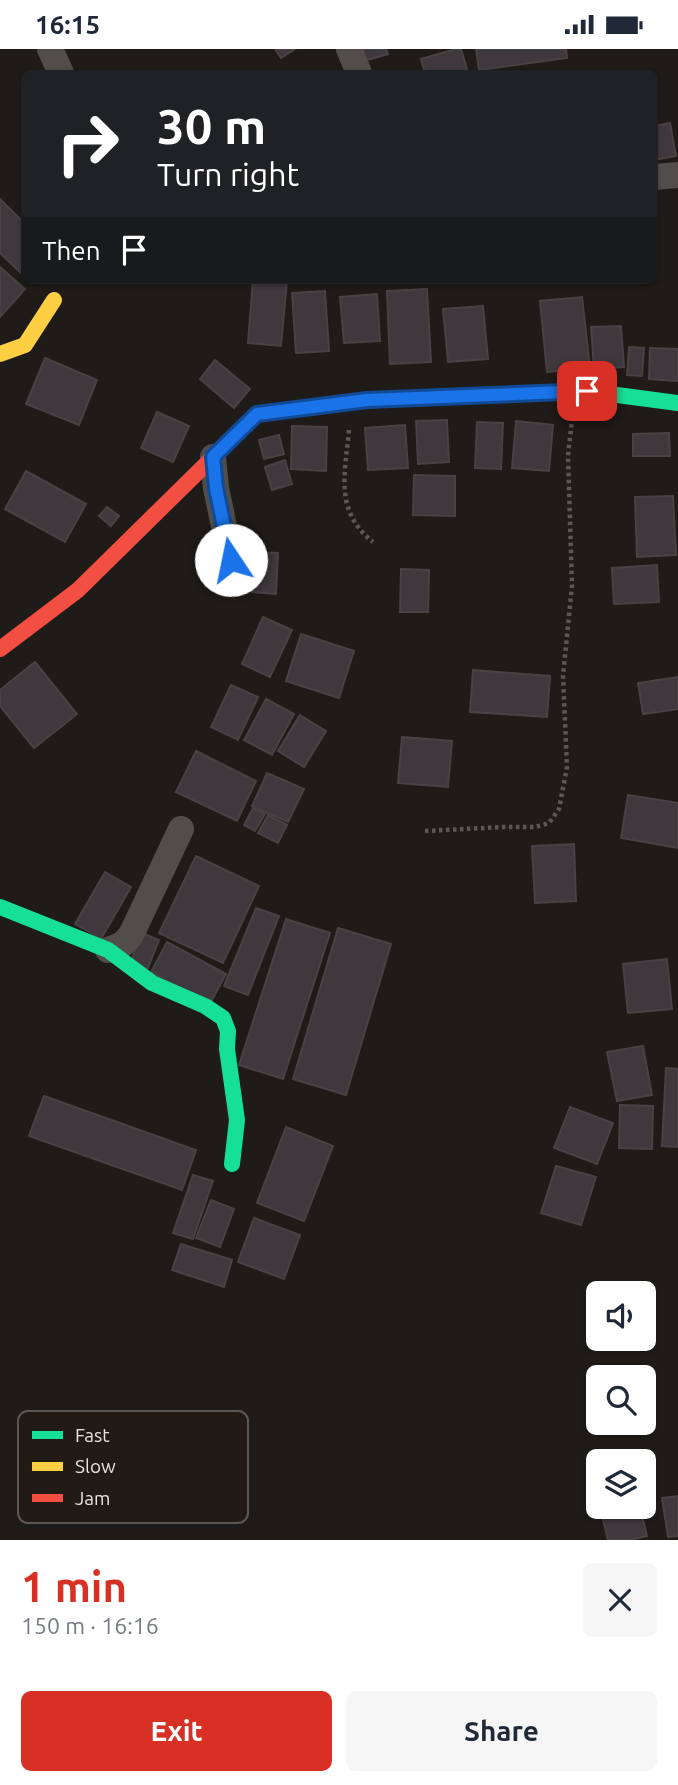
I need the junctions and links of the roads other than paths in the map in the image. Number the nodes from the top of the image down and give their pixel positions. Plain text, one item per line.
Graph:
1 (50, 49) edge
2 (349, 49) edge
3 (60, 70) edge
4 (358, 70) edge
5 (678, 174) edge
6 (658, 176) edge
7 (54, 300) dead end
8 (0, 354) edge
9 (678, 403) edge
10 (213, 457) junction
11 (231, 560) dead end
12 (0, 649) edge
13 (181, 829) dead end
14 (0, 907) edge
15 (108, 950) junction
16 (232, 1164) dead end

1 - 3 street
2 - 4 street
5 - 6 street
7 - 8 street
9 - 10 street
10 - 11 street
10 - 12 street
13 - 15 street
14 - 15 street
15 - 16 street

